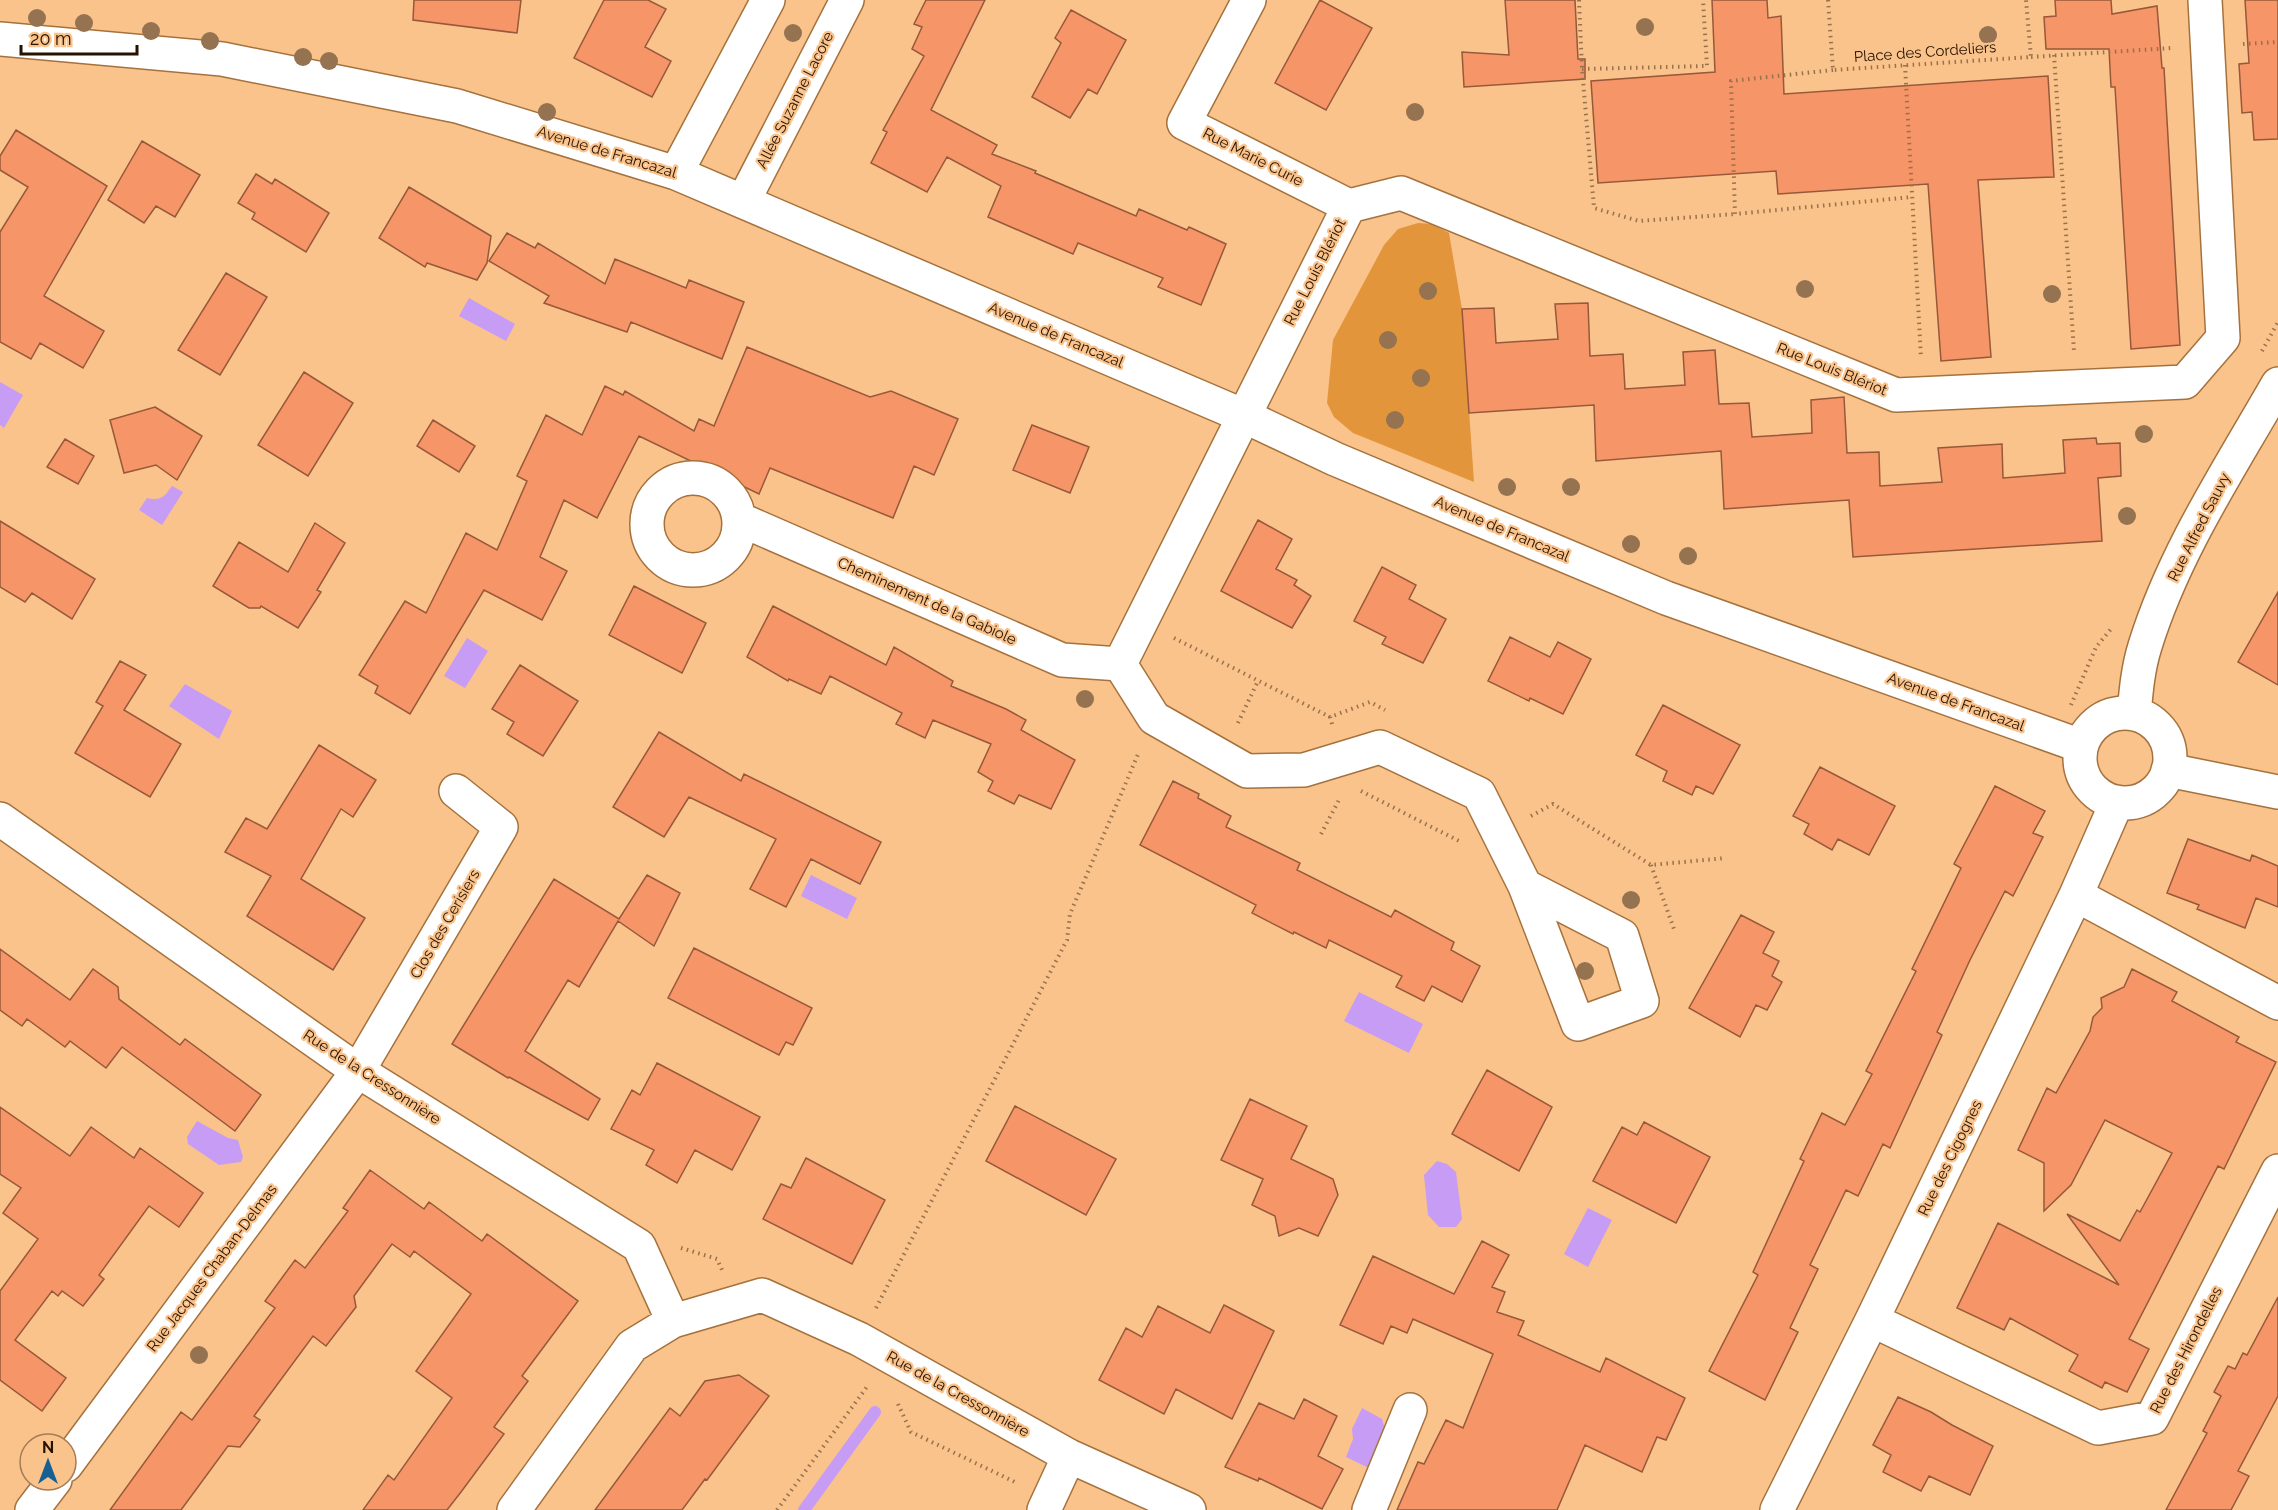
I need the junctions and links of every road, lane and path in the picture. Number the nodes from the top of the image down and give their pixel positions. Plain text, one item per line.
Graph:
1 (768, 0) edge
2 (847, 0) edge
3 (1249, 0) edge
4 (1580, 0) edge
5 (1703, 0) edge
6 (1828, 0) edge
7 (2026, 0) edge
8 (2205, 0) edge
9 (0, 39) edge
10 (2208, 46) junction
11 (2054, 55) junction
12 (2031, 57) junction
13 (1905, 65) junction
14 (1582, 69) junction
15 (1833, 70) junction
16 (676, 172) junction
17 (1912, 197) junction
18 (744, 200) junction
19 (1349, 206) junction
20 (1735, 214) junction
21 (2075, 359) dead end
22 (2278, 384) edge
23 (1923, 394) junction
24 (1244, 416) junction
25 (739, 519) dead end
26 (1141, 622) junction
27 (2113, 627) dead end
28 (1120, 664) junction
29 (1258, 681) junction
30 (1390, 712) dead end
31 (2134, 714) junction
32 (1330, 717) junction
33 (1154, 718) junction
34 (2069, 742) junction
35 (1222, 757) junction
36 (2168, 770) junction
37 (1344, 772) junction
38 (456, 791) dead end
39 (2278, 792) edge
40 (2117, 802) junction
41 (0, 819) edge
42 (1498, 833) junction
43 (1321, 834) dead end
44 (1726, 858) dead end
45 (1651, 865) junction
46 (1525, 886) dead end
47 (2076, 895) junction
48 (1674, 929) dead end
49 (2278, 1003) edge
50 (358, 1071) junction
51 (2278, 1171) edge
52 (677, 1246) dead end
53 (725, 1306) junction
54 (1872, 1320) junction
55 (673, 1321) junction
56 (860, 1339) junction
57 (877, 1387) dead end
58 (893, 1394) dead end
59 (1410, 1410) dead end
60 (78, 1449) edge
61 (1070, 1456) junction
62 (46, 1492) edge
63 (1046, 1504) edge
64 (32, 1510) edge
65 (514, 1510) edge
66 (777, 1510) edge
67 (1188, 1510) edge
68 (1369, 1510) edge
69 (1777, 1510) edge

1 - 16 street
2 - 18 street, Allée Suzanne Lacore
3 - 19 street, Rue Marie Curie
4 - 14 path
5 - 14 path
6 - 15 path, Place des Cordeliers
7 - 12 path
8 - 10 street, Rue Louis Blériot
9 - 16 street, Avenue de Francazal
10 - 11 path, Place des Cordeliers
10 - 23 street, Rue Louis Blériot
11 - 12 path, Place des Cordeliers
11 - 21 path
12 - 13 path, Place des Cordeliers
13 - 15 path, Place des Cordeliers
13 - 17 path
14 - 20 path
15 - 20 path
16 - 18 street, Avenue de Francazal
17 - 20 path
17 - 23 path
18 - 24 street, Avenue de Francazal
19 - 23 street, Rue Louis Blériot
19 - 24 street, Rue Louis Blériot
22 - 31 street, Rue Alfred Sauvy
24 - 26 street
24 - 34 street, Avenue de Francazal
25 - 28 street, Cheminement de la Gabiole
26 - 28 street
26 - 29 path
27 - 34 path
28 - 33 street
29 - 32 path
29 - 35 path
30 - 32 path
31 - 34 street
31 - 36 street
32 - 37 path
33 - 35 street
33 - 56 path
34 - 40 street
35 - 37 street
36 - 39 street
36 - 40 street
37 - 42 path
37 - 42 street
37 - 43 path
38 - 50 street, Clos des Cerisiers
40 - 47 street, Rue des Cigognes
41 - 50 street, Rue de la Cressonnière
42 - 45 path
42 - 46 street
44 - 45 path
45 - 48 path
47 - 49 street
47 - 54 street, Rue des Cigognes
50 - 55 street, Rue de la Cressonnière
50 - 60 street, Rue Jacques Chaban-Delmas
51 - 54 street, Rue des Hirondelles
52 - 53 path
53 - 55 street, Rue de la Cressonnière
53 - 56 street, Rue de la Cressonnière
54 - 69 street, Rue des Cigognes
55 - 65 street
56 - 61 street, Rue de la Cressonnière
57 - 66 path
58 - 63 path
59 - 68 street
61 - 63 street
61 - 67 street, Rue de la Cressonnière
62 - 64 street

